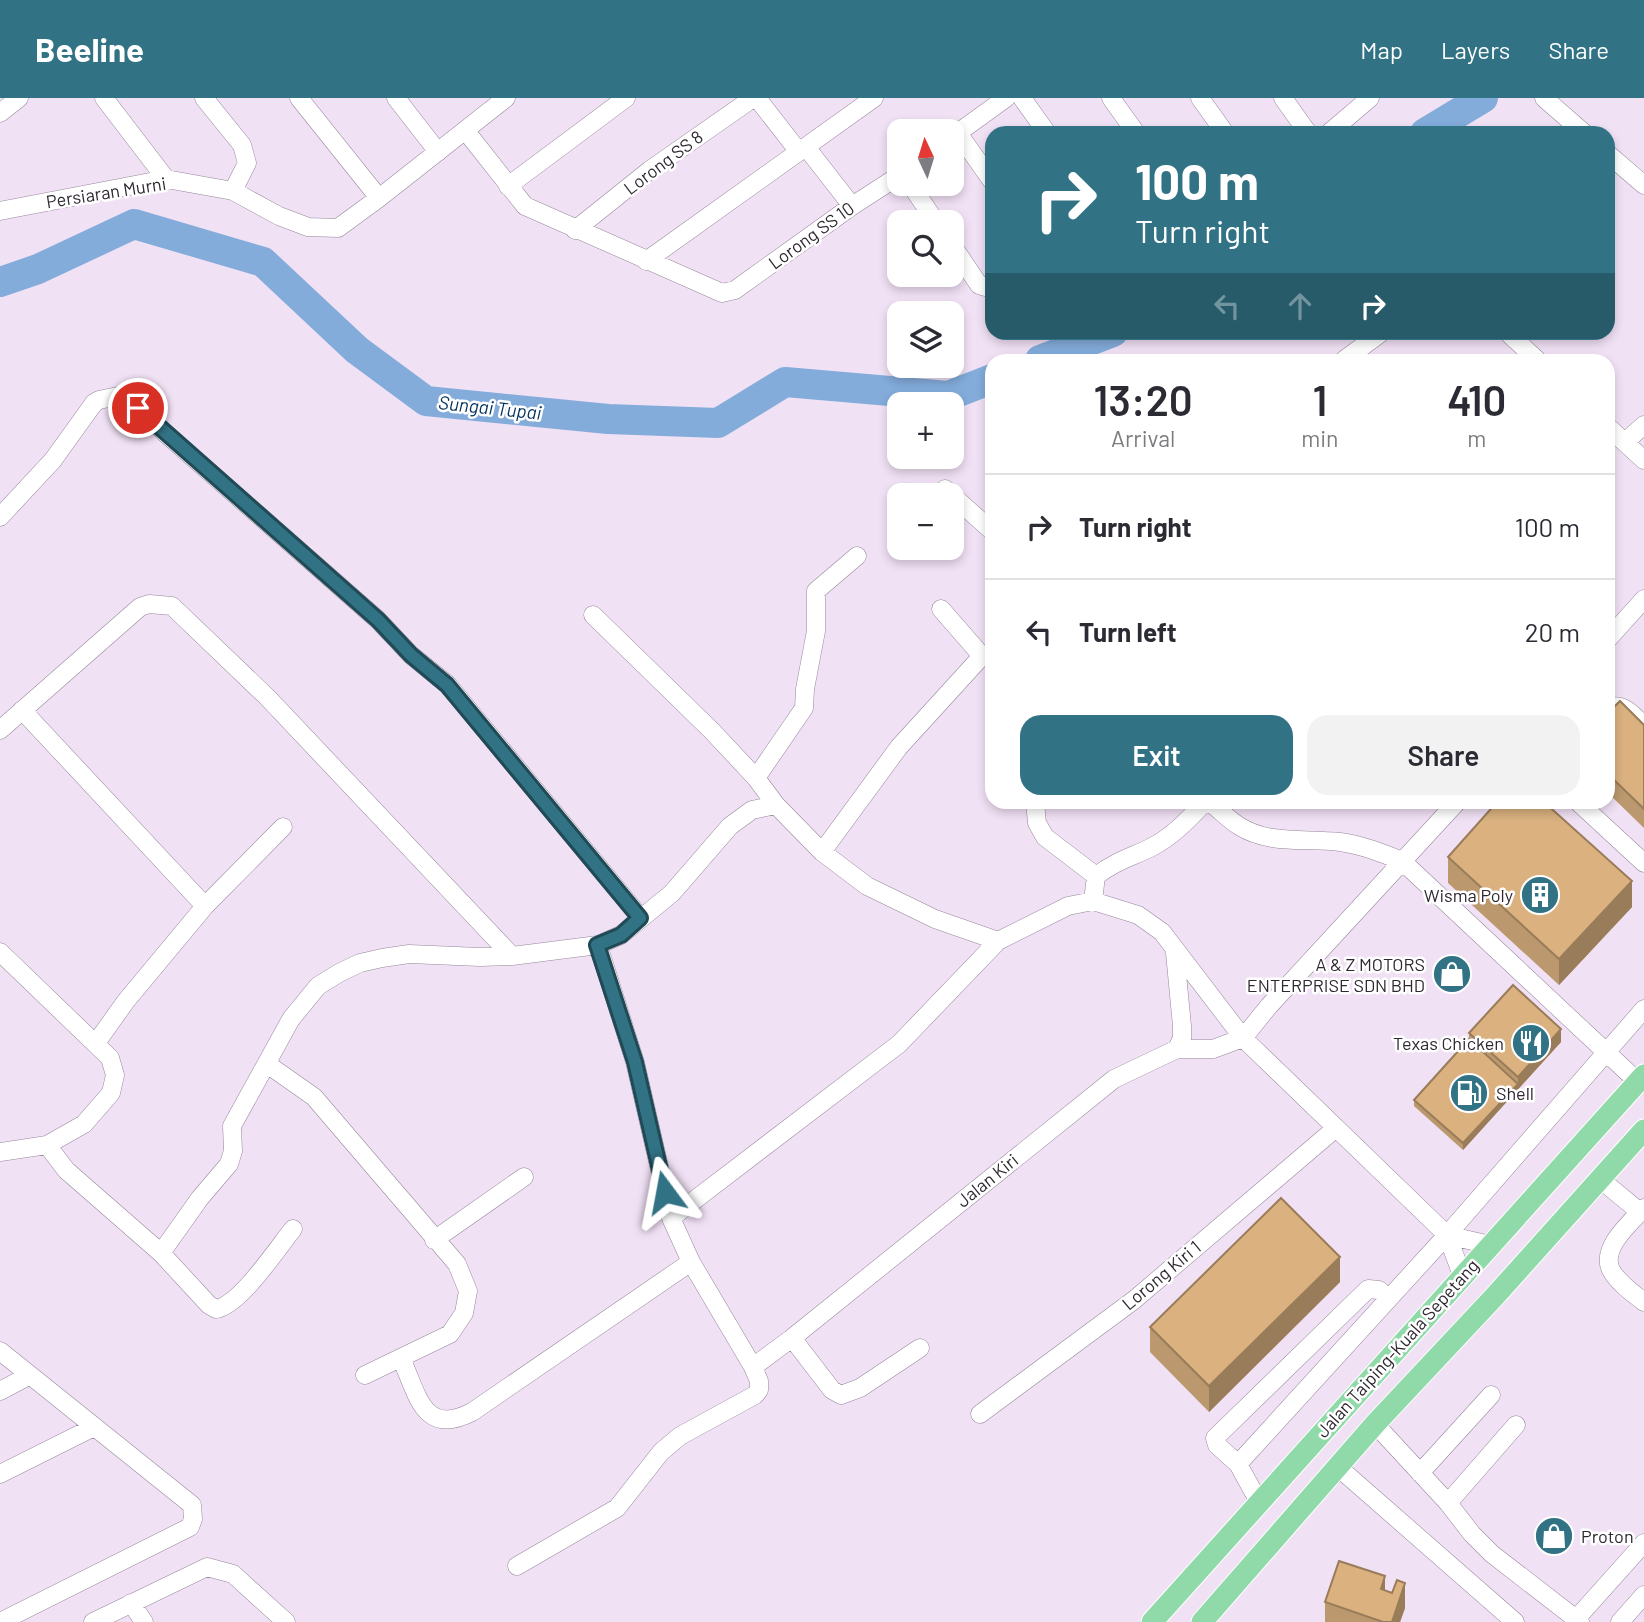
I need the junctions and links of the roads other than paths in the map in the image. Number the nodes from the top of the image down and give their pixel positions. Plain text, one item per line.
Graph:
1 (19, 98) edge
2 (104, 98) edge
3 (204, 98) edge
4 (299, 98) edge
5 (396, 98) edge
6 (506, 98) edge
7 (626, 98) edge
8 (874, 98) edge
9 (1006, 98) edge
10 (1021, 98) edge
11 (1111, 98) edge
12 (1200, 98) edge
13 (1283, 98) edge
14 (1370, 98) edge
15 (745, 100) edge
16 (1547, 101) edge
17 (0, 113) edge
18 (1042, 126) edge
19 (1131, 126) edge
20 (1220, 126) edge
21 (1303, 126) edge
22 (1337, 126) edge
23 (1576, 126) edge
24 (964, 128) edge
25 (465, 130) junction
26 (964, 146) edge
27 (803, 149) junction
28 (438, 152) junction
29 (1615, 160) edge
30 (985, 172) edge
31 (166, 179) junction
32 (887, 183) edge
33 (1644, 185) edge
34 (508, 186) junction
35 (233, 191) junction
36 (379, 198) junction
37 (852, 206) junction
38 (0, 211) edge
39 (575, 230) junction
40 (964, 259) edge
41 (646, 261) junction
42 (985, 284) edge
43 (1371, 340) edge
44 (1515, 340) edge
45 (1352, 354) edge
46 (1530, 354) edge
47 (1644, 425) edge
48 (1615, 433) edge
49 (1625, 442) junction
50 (1644, 460) edge
51 (964, 506) edge
52 (0, 517) edge
53 (985, 525) edge
54 (857, 556) dead end
55 (1644, 599) edge
56 (941, 609) dead end
57 (593, 615) dead end
58 (1615, 631) edge
59 (1615, 705) edge
60 (22, 710) junction
61 (1644, 725) edge
62 (0, 730) edge
63 (757, 778) junction
64 (776, 805) junction
65 (1036, 809) edge
66 (1200, 809) edge
67 (1216, 809) edge
68 (1450, 809) edge
69 (1586, 809) edge
70 (283, 827) dead end
71 (822, 852) junction
72 (1402, 861) junction
73 (1644, 863) edge
74 (1096, 876) junction
75 (1093, 901) junction
76 (205, 906) junction
77 (640, 918) junction
78 (998, 941) junction
79 (597, 945) junction
80 (0, 952) edge
81 (1175, 952) junction
82 (512, 956) junction
83 (1644, 1009) edge
84 (1243, 1038) junction
85 (96, 1043) junction
86 (1177, 1049) junction
87 (1605, 1051) junction
88 (267, 1064) junction
89 (1641, 1079) edge
90 (1336, 1128) junction
91 (1644, 1130) edge
92 (47, 1145) junction
93 (0, 1152) edge
94 (524, 1177) dead end
95 (1600, 1179) junction
96 (1642, 1210) edge
97 (671, 1218) junction
98 (293, 1229) dead end
99 (1447, 1236) junction
100 (434, 1240) junction
101 (1490, 1245) junction
102 (162, 1253) junction
103 (691, 1262) junction
104 (1462, 1275) junction
105 (1388, 1298) junction
106 (1644, 1302) edge
107 (792, 1338) junction
108 (920, 1348) dead end
109 (0, 1351) edge
110 (401, 1358) junction
111 (752, 1367) junction
112 (30, 1375) junction
113 (365, 1376) dead end
114 (0, 1391) edge
115 (1491, 1395) dead end
116 (980, 1414) dead end
117 (1375, 1424) junction
118 (1516, 1425) dead end
119 (94, 1427) junction
120 (1238, 1464) junction
121 (1338, 1467) junction
122 (1420, 1473) junction
123 (0, 1474) edge
124 (1259, 1502) junction
125 (1448, 1503) junction
126 (1644, 1543) edge
127 (517, 1566) dead end
128 (1644, 1595) edge
129 (131, 1603) junction
130 (1578, 1620) edge
131 (0, 1622) edge
132 (93, 1622) edge
133 (144, 1622) edge
134 (286, 1622) edge
135 (1152, 1622) edge
136 (1202, 1622) edge
137 (1515, 1622) edge
138 (1620, 1622) edge

1 - 17 street
2 - 31 street
3 - 35 street
4 - 36 street
5 - 28 street
6 - 25 street, Persiaran Murni
7 - 34 street
8 - 27 street
9 - 24 street
10 - 18 street
11 - 19 street
12 - 20 street
13 - 21 street
14 - 22 street
15 - 27 street
15 - 39 street, Lorong SS 8
16 - 23 street
25 - 28 street, Persiaran Murni
25 - 34 street
26 - 30 street
27 - 37 street
27 - 41 street
28 - 36 street, Persiaran Murni
29 - 33 street
31 - 35 street, Persiaran Murni
31 - 38 street, Persiaran Murni
32 - 37 street, Lorong SS 10
34 - 39 street
35 - 36 street, Persiaran Murni
37 - 41 street, Lorong SS 10
39 - 41 street
40 - 42 street
43 - 45 street
44 - 46 street
47 - 49 street
48 - 49 street
49 - 50 street
51 - 53 street
52 - 77 street
54 - 63 street
55 - 58 street
56 - 71 street
57 - 63 street
59 - 61 street
60 - 62 street
60 - 76 street
60 - 82 street
63 - 64 street
64 - 71 street
64 - 77 street
65 - 74 street
66 - 74 street
67 - 72 street
68 - 72 street
69 - 73 street
70 - 76 street
71 - 78 street
72 - 84 street
72 - 87 street
74 - 75 street
75 - 78 street
75 - 81 street
76 - 85 street
77 - 79 street
78 - 97 street
79 - 82 street
79 - 97 street
80 - 85 street
81 - 84 street
81 - 86 street
82 - 88 street
83 - 87 street
84 - 86 street, Jalan Kiri
84 - 90 street
85 - 92 street
86 - 107 street, Jalan Kiri
87 - 89 street
87 - 99 street
88 - 100 street
88 - 102 street
89 - 101 main road, Jalan Taiping-Kuala Sepetang
90 - 99 street
90 - 116 street, Lorong Kiri 1
91 - 95 main road, Jalan Taiping-Kuala Sepetang
92 - 93 street
92 - 102 street
94 - 100 street
95 - 96 street
95 - 117 main road, Jalan Taiping-Kuala Sepetang
96 - 106 street
97 - 103 street
98 - 102 street
99 - 101 street
99 - 104 street
99 - 105 street
100 - 110 street
101 - 104 main road, Jalan Taiping-Kuala Sepetang
103 - 110 street
103 - 111 street
104 - 124 main road, Jalan Taiping-Kuala Sepetang
105 - 120 street
105 - 120 street
107 - 108 street
107 - 111 street, Jalan Kiri
109 - 112 street
110 - 113 street
111 - 127 street
112 - 114 street
112 - 119 street
115 - 122 street
117 - 121 main road, Jalan Taiping-Kuala Sepetang
117 - 122 street
118 - 125 street
119 - 123 street
119 - 131 street
120 - 124 street
121 - 136 main road, Jalan Taiping-Kuala Sepetang
121 - 137 street
122 - 125 street
124 - 135 main road, Jalan Taiping-Kuala Sepetang
125 - 130 street
126 - 130 street
128 - 138 street
129 - 132 street
129 - 133 street
129 - 134 street

